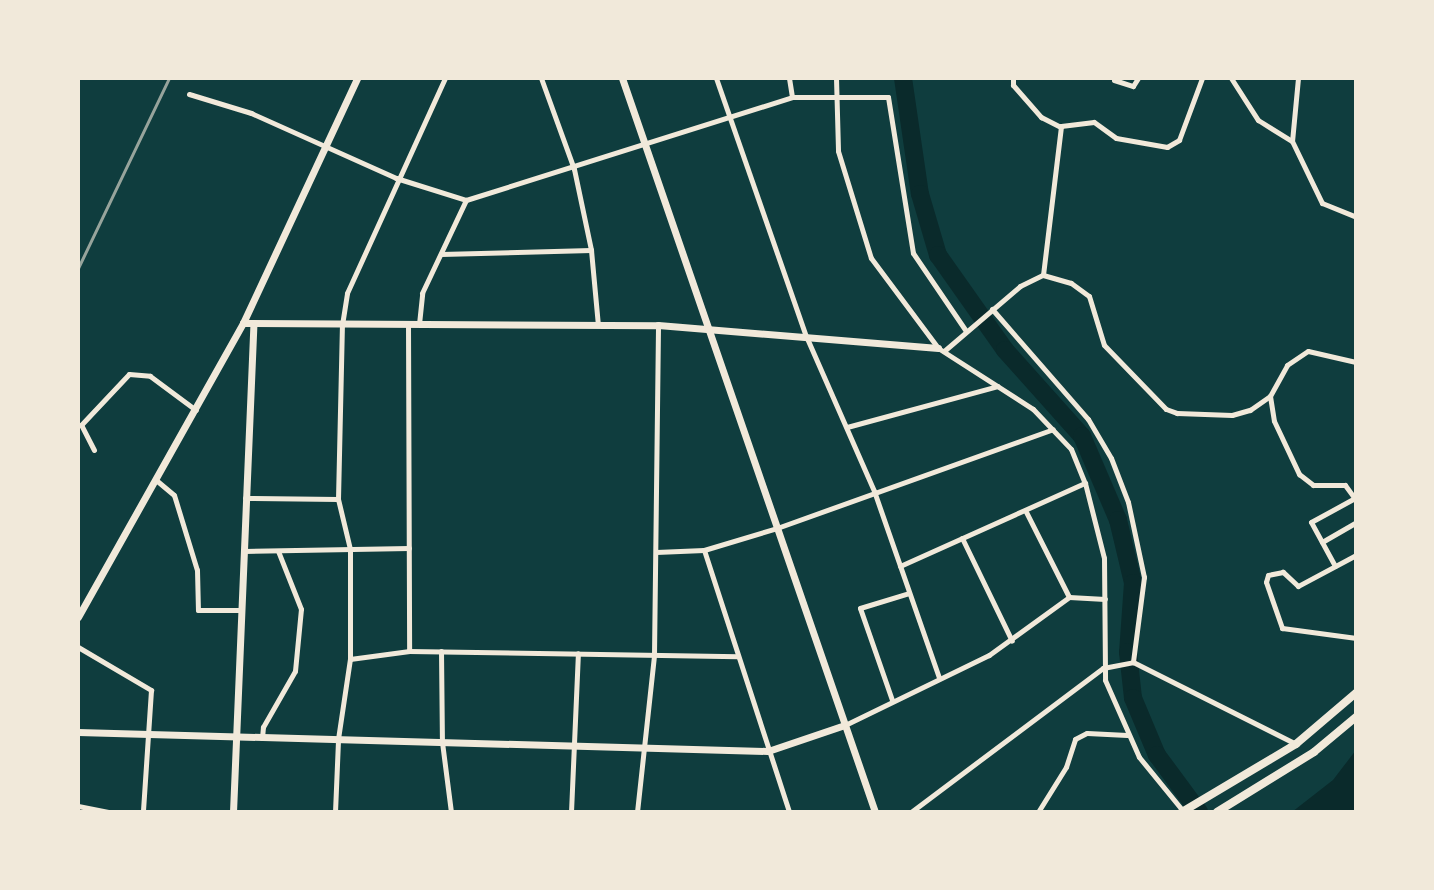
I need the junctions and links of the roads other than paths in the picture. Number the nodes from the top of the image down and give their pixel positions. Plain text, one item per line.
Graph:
1 (357, 78) edge
2 (445, 78) edge
3 (542, 78) edge
4 (622, 78) edge
5 (716, 78) edge
6 (789, 78) edge
7 (836, 78) edge
8 (1014, 78) edge
9 (1138, 78) edge
10 (1202, 78) edge
11 (1231, 78) edge
12 (1298, 78) edge
13 (1114, 80) dead end
14 (189, 94) dead end
15 (792, 97) junction
16 (834, 98) junction
17 (731, 117) junction
18 (1060, 127) junction
19 (1292, 141) junction
20 (326, 145) junction
21 (647, 145) junction
22 (574, 169) junction
23 (396, 178) junction
24 (466, 200) junction
25 (1356, 217) edge
26 (591, 250) junction
27 (441, 254) junction
28 (1042, 275) junction
29 (992, 309) junction
30 (243, 322) junction
31 (408, 324) junction
32 (419, 324) junction
33 (253, 325) junction
34 (342, 325) junction
35 (598, 325) junction
36 (658, 325) junction
37 (706, 327) junction
38 (968, 329) junction
39 (806, 336) junction
40 (941, 350) junction
41 (1356, 362) edge
42 (998, 386) junction
43 (1270, 396) junction
44 (196, 410) junction
45 (847, 427) junction
46 (1053, 429) junction
47 (94, 450) dead end
48 (156, 480) junction
49 (1085, 483) junction
50 (874, 491) junction
51 (245, 498) junction
52 (338, 499) junction
53 (1355, 499) edge
54 (1025, 510) junction
55 (1356, 522) edge
56 (777, 528) junction
57 (962, 538) junction
58 (1322, 542) junction
59 (409, 548) junction
60 (350, 549) junction
61 (704, 550) junction
62 (244, 551) junction
63 (278, 551) junction
64 (656, 552) junction
65 (1356, 555) edge
66 (900, 566) junction
67 (1335, 566) junction
68 (909, 593) junction
69 (1069, 597) junction
70 (1105, 599) junction
71 (240, 610) junction
72 (78, 617) edge
73 (1356, 638) edge
74 (1012, 641) junction
75 (78, 647) edge
76 (409, 651) junction
77 (441, 651) junction
78 (578, 653) junction
79 (654, 655) junction
80 (738, 656) junction
81 (350, 659) junction
82 (1133, 662) junction
83 (1103, 668) junction
84 (939, 678) junction
85 (1356, 693) edge
86 (892, 700) junction
87 (1356, 717) edge
88 (845, 725) junction
89 (78, 732) edge
90 (148, 734) junction
91 (1127, 735) junction
92 (234, 737) junction
93 (262, 738) junction
94 (338, 739) junction
95 (442, 742) junction
96 (574, 744) junction
97 (1296, 744) junction
98 (645, 747) junction
99 (768, 751) junction
100 (78, 806) edge
101 (110, 812) edge
102 (143, 812) edge
103 (233, 812) edge
104 (335, 812) edge
105 (451, 812) edge
106 (571, 812) edge
107 (637, 812) edge
108 (789, 812) edge
109 (875, 812) edge
110 (911, 812) edge
111 (1038, 812) edge
112 (1183, 812) edge
113 (1217, 812) edge

1 - 20 street
2 - 23 street
3 - 22 street
4 - 21 street
5 - 17 street
6 - 15 street
7 - 16 street
8 - 18 street
9 - 13 street
10 - 18 street
11 - 19 street
12 - 19 street
14 - 20 street
15 - 16 street
15 - 17 street
16 - 38 street
16 - 40 street
17 - 21 street
17 - 39 street
18 - 28 street
19 - 25 street
20 - 23 street
20 - 30 street
21 - 22 street
21 - 37 street
22 - 24 street
22 - 26 street
23 - 24 street
23 - 34 street
24 - 27 street
26 - 27 street
26 - 35 street
27 - 32 street
28 - 29 street
28 - 43 street
29 - 38 street
29 - 82 street
30 - 33 street
30 - 44 street
31 - 32 street
31 - 34 street
31 - 59 street
32 - 35 street
33 - 34 street
33 - 51 street
34 - 52 street
35 - 36 street
36 - 37 street
36 - 64 street
37 - 39 street
37 - 56 street
38 - 40 street
39 - 40 street
39 - 45 street
40 - 42 street
41 - 43 street
42 - 45 street
42 - 46 street
43 - 53 street
44 - 47 street
44 - 48 street
45 - 50 street
46 - 49 street
46 - 50 street
48 - 71 street
48 - 72 street
49 - 54 street
49 - 70 street
50 - 56 street
50 - 66 street
51 - 52 street
51 - 62 street
52 - 60 street
53 - 58 street
54 - 57 street
54 - 69 street
55 - 58 street
56 - 61 street
56 - 88 street
57 - 66 street
57 - 74 street
58 - 67 street
59 - 60 street
59 - 76 street
60 - 63 street
60 - 81 street
61 - 64 street
61 - 80 street
62 - 63 street
62 - 71 street
63 - 93 street
64 - 79 street
65 - 67 street
66 - 68 street
67 - 73 street
68 - 84 street
68 - 86 street
69 - 70 street
69 - 74 street
70 - 83 street
71 - 92 street
74 - 84 street
75 - 90 street
76 - 77 street
76 - 81 street
77 - 78 street
77 - 95 street
78 - 79 street
78 - 96 street
79 - 80 street
79 - 98 street
80 - 99 street
81 - 94 street
82 - 83 street
82 - 97 street
83 - 91 street
83 - 110 street
84 - 86 street
85 - 97 highway
86 - 88 street
87 - 113 highway
88 - 99 street
88 - 109 street
89 - 90 street
90 - 92 street
90 - 102 street
91 - 111 street
91 - 112 street
92 - 93 street
92 - 103 street
93 - 94 street
94 - 95 street
94 - 104 street
95 - 96 street
95 - 105 street
96 - 98 street
96 - 106 street
97 - 112 highway
98 - 99 street
98 - 107 street
99 - 108 street
100 - 101 street

